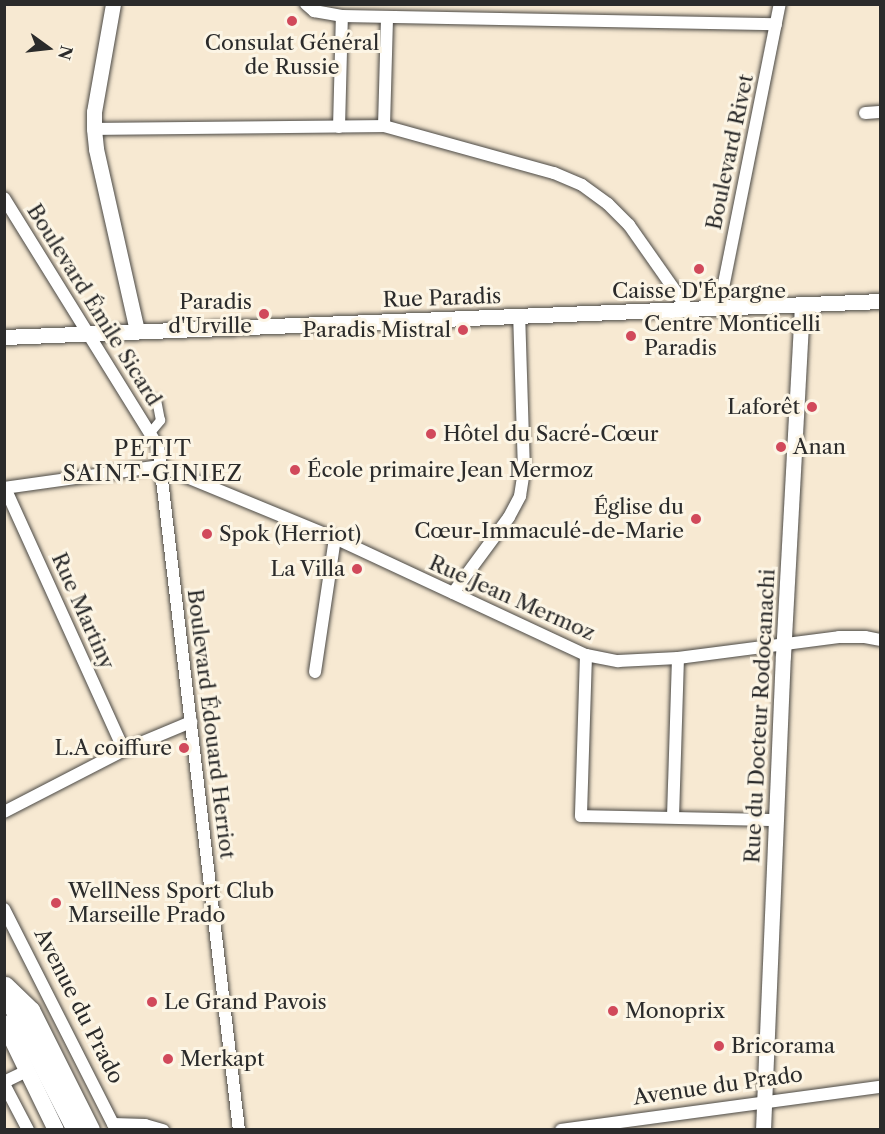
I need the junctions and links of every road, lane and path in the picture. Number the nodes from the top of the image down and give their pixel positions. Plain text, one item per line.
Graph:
1 (113, 4) edge
2 (306, 4) edge
3 (780, 4) edge
4 (364, 10) edge
5 (342, 16) junction
6 (387, 17) junction
7 (776, 24) junction
8 (880, 112) edge
9 (865, 113) dead end
10 (384, 126) junction
11 (339, 127) junction
12 (94, 129) junction
13 (4, 198) edge
14 (880, 301) edge
15 (802, 305) junction
16 (719, 308) junction
17 (688, 309) junction
18 (519, 316) junction
19 (137, 331) junction
20 (88, 333) junction
21 (4, 337) edge
22 (156, 399) dead end
23 (150, 432) junction
24 (160, 466) junction
25 (5, 488) edge
26 (335, 538) junction
27 (453, 593) junction
28 (880, 640) edge
29 (784, 645) junction
30 (586, 655) junction
31 (678, 658) junction
32 (315, 672) dead end
33 (191, 722) junction
34 (124, 750) junction
35 (4, 812) edge
36 (673, 817) junction
37 (776, 820) junction
38 (4, 909) edge
39 (4, 988) edge
40 (4, 1023) edge
41 (27, 1071) junction
42 (4, 1083) edge
43 (880, 1087) edge
44 (763, 1102) junction
45 (28, 1130) edge
46 (56, 1130) edge
47 (69, 1130) edge
48 (76, 1130) edge
49 (92, 1130) edge
50 (162, 1130) edge
51 (239, 1130) edge
52 (561, 1130) edge
53 (763, 1130) edge

1 - 12 street
2 - 5 street
3 - 7 street, Boulevard Rivet
4 - 5 street
4 - 6 street
5 - 11 street
6 - 7 street
6 - 10 street
7 - 16 street, Boulevard Rivet
8 - 9 street
10 - 11 street
10 - 17 street
11 - 12 street
12 - 19 street
13 - 20 street, Boulevard Émile Sicard
14 - 15 street, Rue Paradis
15 - 16 street, Rue Paradis
15 - 29 street, Rue du Docteur Rodocanachi
16 - 17 street, Rue Paradis
17 - 18 street, Rue Paradis
18 - 19 street, Rue Paradis
18 - 27 street
19 - 20 street, Rue Paradis
20 - 21 street, Rue Paradis
20 - 23 street, Boulevard Émile Sicard
22 - 23 street
23 - 24 street, Boulevard Émile Sicard
24 - 25 street
24 - 26 street, Rue Jean Mermoz
24 - 33 street, Boulevard Édouard Herriot
25 - 34 street, Rue Martiny
26 - 27 street, Rue Jean Mermoz
26 - 32 street
27 - 30 street, Rue Jean Mermoz
28 - 29 street, Rue Jean Mermoz
29 - 31 street, Rue Jean Mermoz
29 - 37 street, Rue du Docteur Rodocanachi
30 - 31 street, Rue Jean Mermoz
30 - 36 street
31 - 36 street
33 - 34 street
33 - 51 street, Boulevard Édouard Herriot
34 - 35 street
36 - 37 street
37 - 44 street, Rue du Docteur Rodocanachi
38 - 50 street, Avenue du Prado
39 - 47 highway
39 - 48 highway
39 - 49 main road, Avenue du Prado
40 - 41 main road
41 - 42 street
41 - 46 main road
42 - 45 street
43 - 44 street, Avenue du Prado
44 - 52 street, Avenue du Prado
44 - 53 street, Rue du Docteur Rodocanachi

